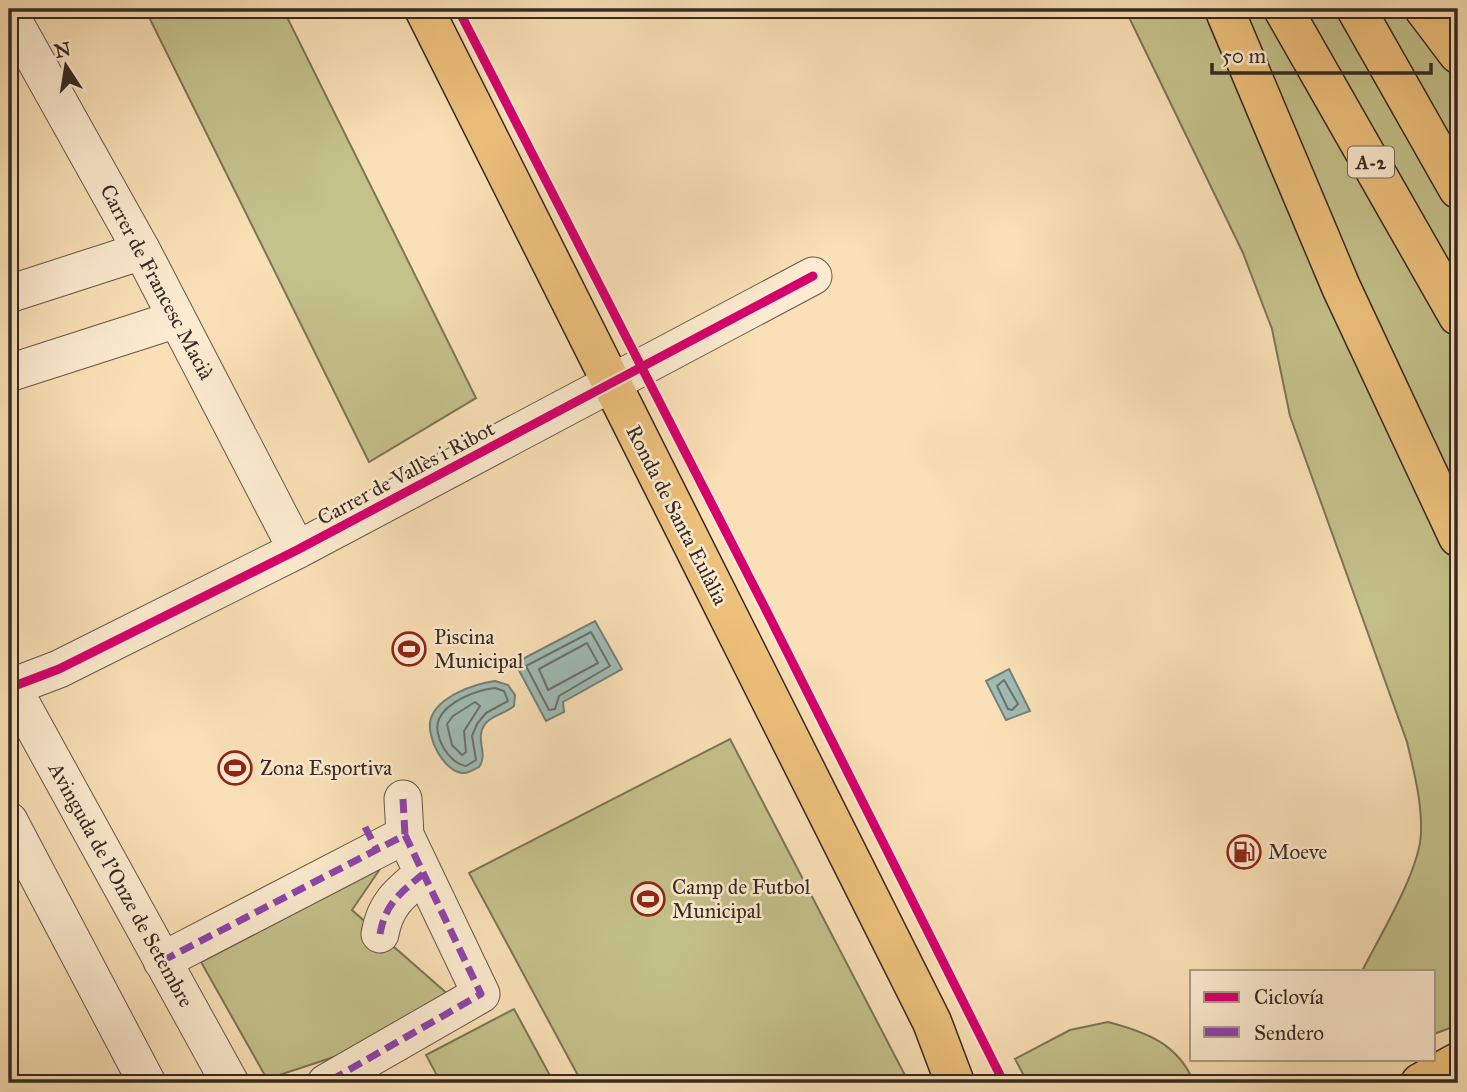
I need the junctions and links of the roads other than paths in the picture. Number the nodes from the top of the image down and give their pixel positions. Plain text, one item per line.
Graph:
1 (424, 9) edge
2 (1224, 9) edge
3 (1283, 9) edge
4 (1356, 9) edge
5 (1424, 9) edge
6 (15, 14) edge
7 (1458, 54) edge
8 (1458, 189) edge
9 (142, 251) junction
10 (813, 276) dead end
11 (9, 293) edge
12 (1458, 316) edge
13 (177, 319) junction
14 (9, 373) edge
15 (611, 385) junction
16 (1458, 537) edge
17 (297, 550) junction
18 (10, 688) edge
19 (403, 799) dead end
20 (9, 821) edge
21 (382, 837) junction
22 (423, 874) junction
23 (380, 934) dead end
24 (162, 961) junction
25 (932, 1022) junction
26 (1458, 1062) edge
27 (147, 1083) edge
28 (230, 1083) edge
29 (326, 1083) edge
30 (955, 1083) edge
31 (976, 1083) edge
32 (1420, 1083) edge

1 - 15 main road, Ronda de Santa Eulàlia
2 - 16 main road
3 - 12 main road, A-2
4 - 8 main road
5 - 7 main road
6 - 9 street, Carrer de Francesc Macià
9 - 11 street
9 - 13 street, Carrer de Francesc Macià
10 - 15 street, Carrer de Vallès i Ribot
13 - 14 street
13 - 17 street, Carrer de Francesc Macià
15 - 17 street, Carrer de Vallès i Ribot
15 - 25 main road, Ronda de Santa Eulàlia
17 - 18 street, Carrer de Vallès i Ribot
18 - 24 street, Avinguda de l'Onze de Setembre
19 - 21 street
20 - 27 street
21 - 22 street
21 - 24 street
22 - 23 street
22 - 29 street
24 - 28 street, Avinguda de l'Onze de Setembre
25 - 30 main road, Ronda de Santa Eulàlia
25 - 31 main road, Ronda de Santa Eulàlia
26 - 32 main road

